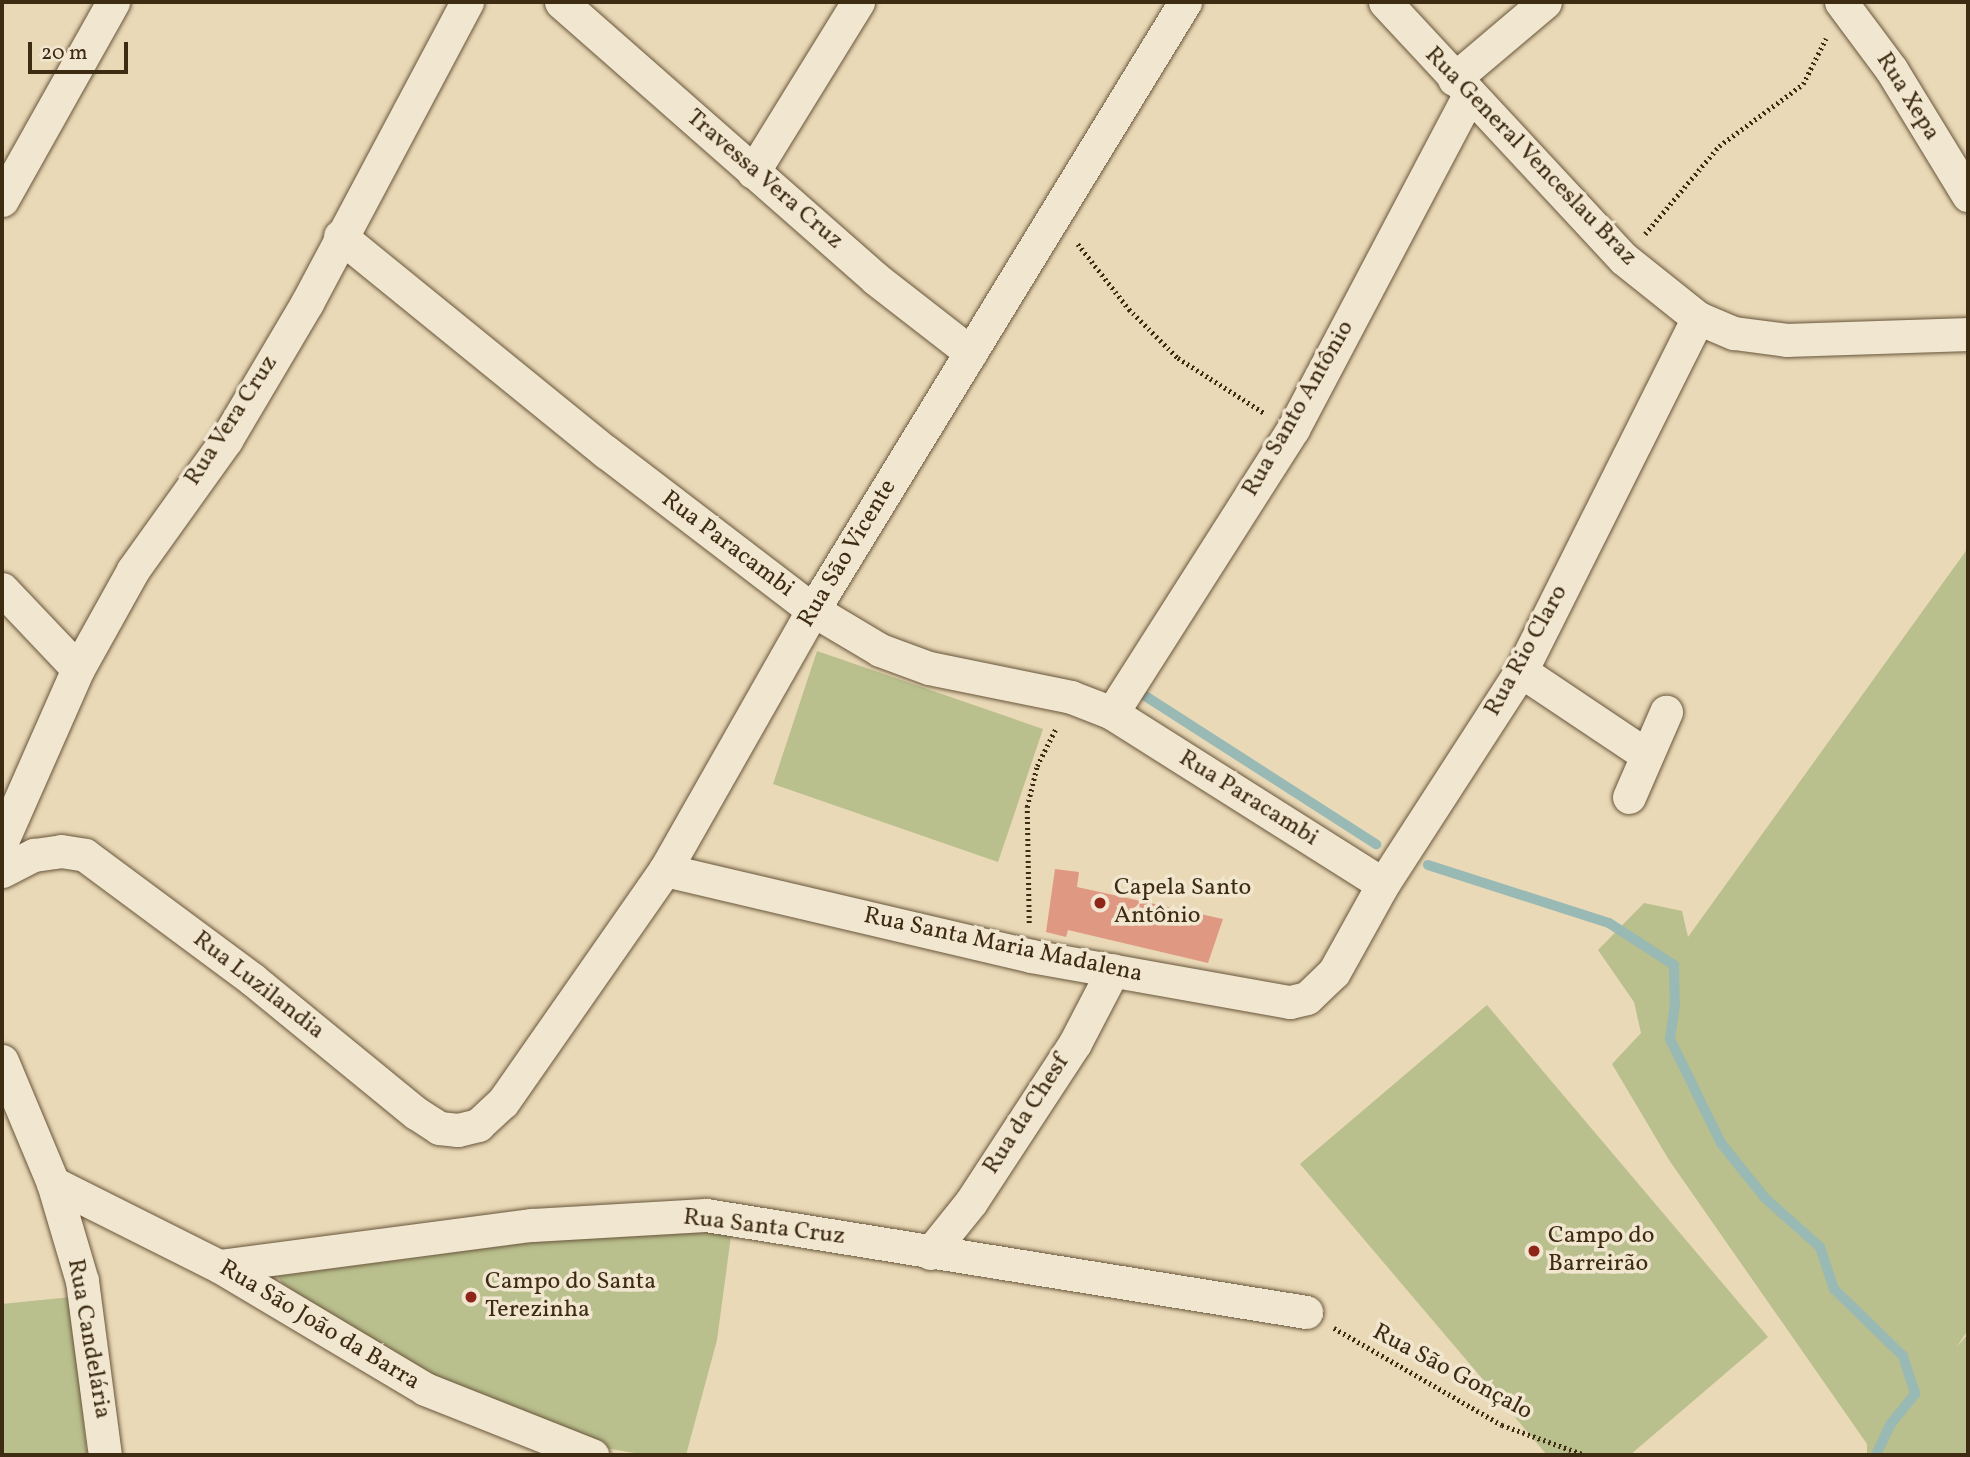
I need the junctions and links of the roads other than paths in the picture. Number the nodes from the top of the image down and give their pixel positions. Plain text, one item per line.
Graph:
1 (113, 2) edge
2 (467, 2) edge
3 (561, 2) edge
4 (858, 2) edge
5 (1185, 2) edge
6 (1385, 2) edge
7 (1545, 2) edge
8 (1847, 8) edge
9 (1462, 87) junction
10 (753, 172) junction
11 (1968, 195) edge
12 (2, 200) edge
13 (340, 236) junction
14 (1698, 318) junction
15 (1968, 334) edge
16 (971, 353) junction
17 (2, 589) edge
18 (813, 610) junction
19 (78, 669) junction
20 (1521, 671) junction
21 (1666, 712) dead end
22 (1112, 713) junction
23 (1645, 754) junction
24 (1629, 797) dead end
25 (2, 841) edge
26 (665, 870) junction
27 (2, 871) edge
28 (1383, 884) junction
29 (1113, 970) junction
30 (1334, 972) joint
31 (2, 1061) edge
32 (503, 1102) joint
33 (53, 1182) junction
34 (930, 1254) junction
35 (219, 1266) junction
36 (1306, 1312) road end
37 (105, 1455) edge
38 (593, 1455) edge

1 - 12 street
2 - 13 street, Rua Vera Cruz
3 - 10 street, Travessa Vera Cruz
4 - 10 street
5 - 16 street, Rua São Vicente
6 - 9 street, Rua General Venceslau Braz
7 - 9 street
8 - 11 street, Rua Xepa
9 - 14 street, Rua General Venceslau Braz
9 - 22 street, Rua Santo Antônio
10 - 16 street, Travessa Vera Cruz
13 - 18 street, Rua Paracambi
13 - 19 street, Rua Vera Cruz
14 - 15 street, Rua General Venceslau Braz
14 - 20 street, Rua Rio Claro
16 - 18 street, Rua São Vicente
17 - 19 street
18 - 22 street, Rua Paracambi
18 - 26 street, Rua São Vicente
19 - 25 street, Rua Vera Cruz
20 - 23 street
20 - 28 street, Rua Rio Claro
21 - 23 street
22 - 28 street, Rua Paracambi
23 - 24 street
26 - 29 street, Rua Santa Maria Madalena
26 - 32 street, Rua São Vicente
27 - 32 street, Rua Luzilandia
28 - 30 street, Rua Rio Claro
29 - 30 street, Rua Santa Maria Madalena
29 - 34 street, Rua da Chesf
31 - 33 street, Rua Candelária
33 - 35 street, Rua São João da Barra
33 - 37 street, Rua Candelária
34 - 35 street, Rua Santa Cruz
34 - 36 street, Rua Santa Cruz
35 - 38 street, Rua São João da Barra

